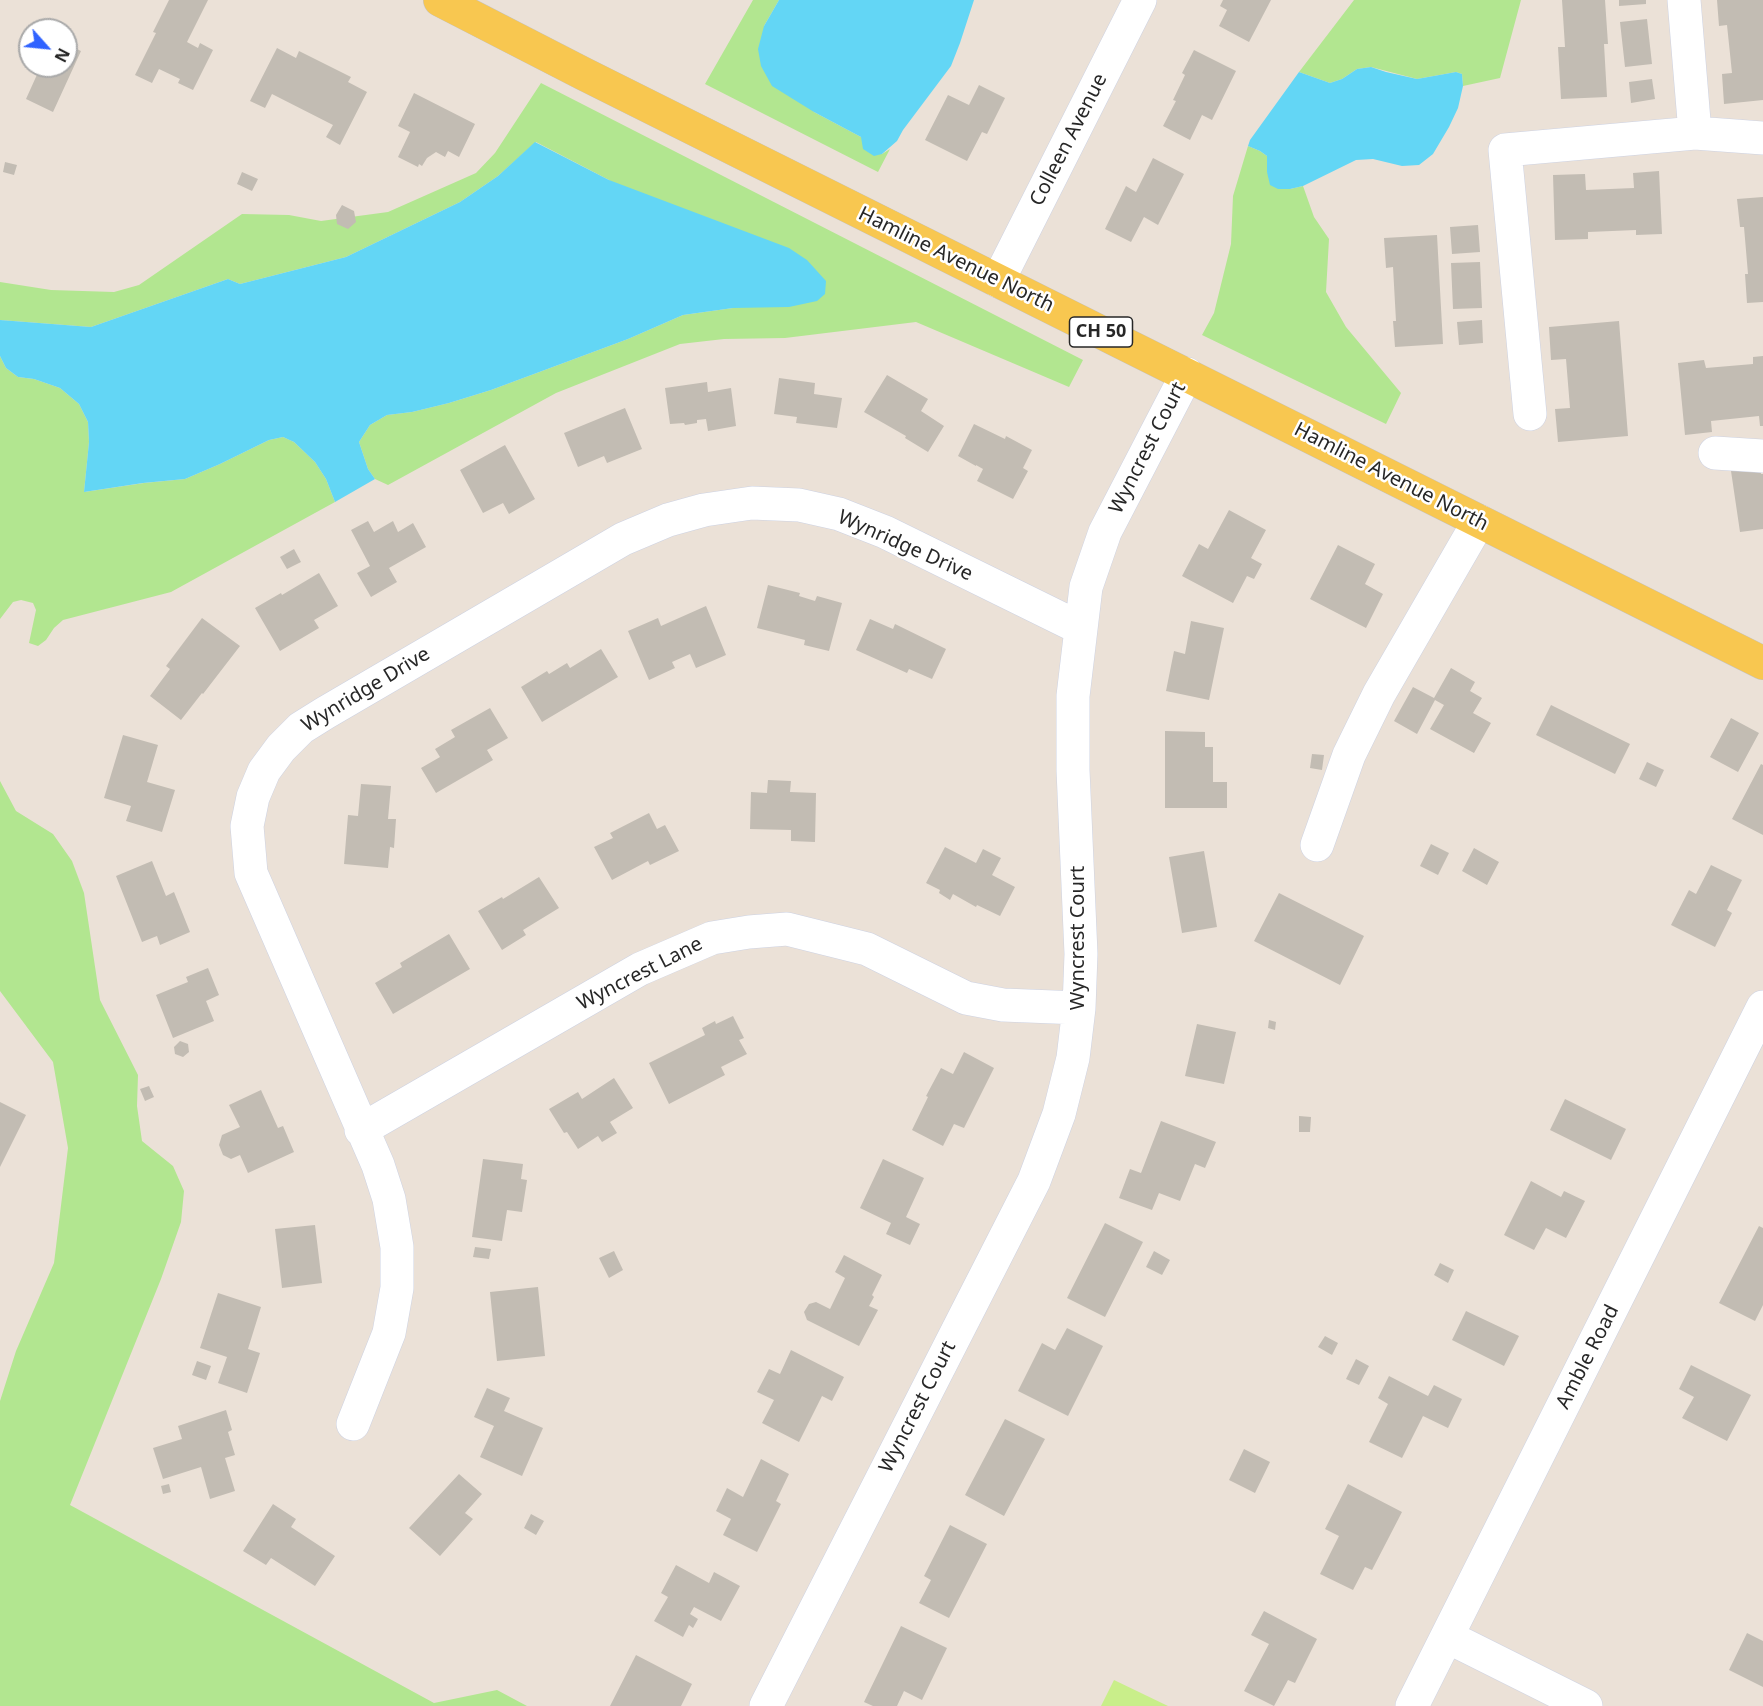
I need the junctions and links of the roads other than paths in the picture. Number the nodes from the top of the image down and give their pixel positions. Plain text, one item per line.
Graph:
1 (440, 0) edge
2 (1140, 0) edge
3 (1684, 0) edge
4 (1695, 133) junction
5 (1763, 138) edge
6 (998, 281) junction
7 (1187, 374) junction
8 (1530, 414) dead end
9 (1715, 453) dead end
10 (1763, 456) edge
11 (1479, 521) junction
12 (1080, 628) junction
13 (1763, 663) edge
14 (1317, 845) dead end
15 (1763, 1007) edge
16 (1079, 1008) junction
17 (362, 1130) junction
18 (353, 1424) dead end
19 (1448, 1637) junction
20 (766, 1706) edge
21 (1413, 1706) edge
22 (1586, 1706) edge

1 - 6 main road, Hamline Avenue North / CH 50
2 - 6 street, Colleen Avenue
3 - 4 street
4 - 5 street
4 - 8 street
6 - 7 main road, Hamline Avenue North / CH 50
7 - 11 main road, Hamline Avenue North / CH 50
7 - 12 street, Wyncrest Court
9 - 10 street
11 - 13 main road, Hamline Avenue North / CH 50
11 - 14 street
12 - 16 street, Wyncrest Court
12 - 17 street, Wynridge Drive
15 - 19 street, Amble Road
16 - 17 street, Wyncrest Lane
16 - 20 street, Wyncrest Court
17 - 18 street, Wynridge Drive
19 - 21 street, Amble Road
19 - 22 street

